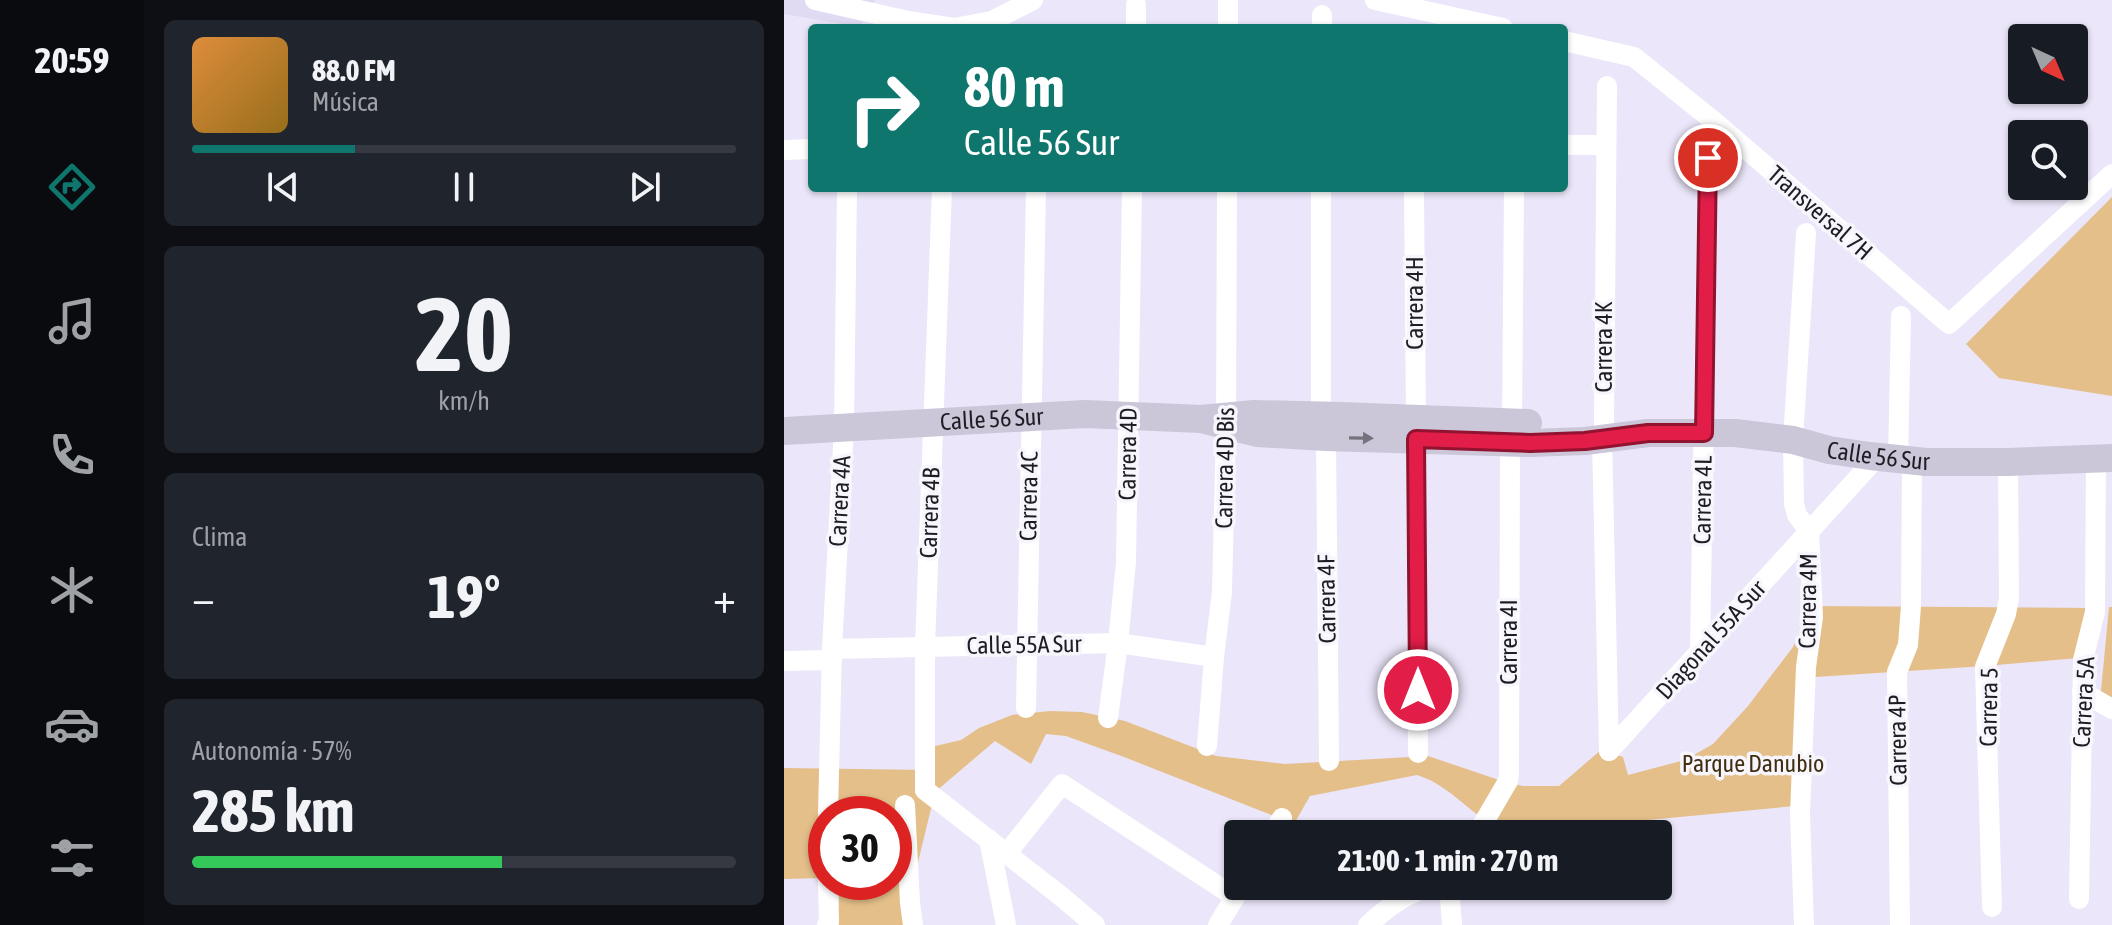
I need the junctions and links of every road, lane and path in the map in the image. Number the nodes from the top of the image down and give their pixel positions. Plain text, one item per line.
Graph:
1 (815, 0) edge
2 (1033, 0) edge
3 (1375, 0) edge
4 (1228, 1) edge
5 (1136, 5) dead end
6 (928, 24) edge
7 (976, 24) edge
8 (1136, 24) edge
9 (1228, 24) edge
10 (1485, 24) edge
11 (1568, 42) edge
12 (1607, 86) dead end
13 (1568, 145) edge
14 (1605, 145) junction
15 (808, 149) edge
16 (784, 150) edge
17 (1708, 158) dead end
18 (2112, 174) edge
19 (847, 192) edge
20 (942, 192) edge
21 (1036, 192) edge
22 (1132, 192) edge
23 (1227, 192) edge
24 (1321, 192) edge
25 (1414, 192) edge
26 (1514, 192) edge
27 (1806, 233) dead end
28 (1901, 316) dead end
29 (1031, 416) junction
30 (1129, 416) junction
31 (1218, 420) junction
32 (933, 422) junction
33 (1323, 426) junction
34 (844, 428) junction
35 (1416, 429) junction
36 (784, 431) edge
37 (1511, 432) junction
38 (1603, 432) junction
39 (1704, 433) junction
40 (1793, 440) junction
41 (2104, 458) edge
42 (1896, 459) junction
43 (2008, 462) junction
44 (1809, 531) junction
45 (1118, 643) junction
46 (1026, 646) junction
47 (925, 647) junction
48 (1700, 651) junction
49 (832, 654) junction
50 (1214, 657) junction
51 (784, 661) edge
52 (2082, 692) junction
53 (1026, 708) dead end
54 (2112, 709) edge
55 (1108, 718) dead end
56 (1207, 746) dead end
57 (1609, 751) joint
58 (1418, 753) dead end
59 (1329, 761) dead end
60 (925, 790) junction
61 (828, 796) edge
62 (912, 799) edge
63 (1485, 820) edge
64 (989, 839) junction
65 (1007, 853) junction
66 (1224, 882) edge
67 (2079, 899) dead end
68 (828, 900) edge
69 (910, 900) edge
70 (1233, 900) edge
71 (1400, 900) edge
72 (1450, 900) edge
73 (1992, 907) dead end
74 (828, 924) edge
75 (913, 925) edge
76 (1006, 925) edge
77 (1095, 925) edge
78 (1218, 925) edge
79 (1368, 925) edge
80 (1452, 925) edge
81 (1804, 925) edge
82 (1900, 925) edge

1 - 6 street
2 - 7 street
3 - 10 street
4 - 9 street
5 - 8 street
11 - 18 street, Transversal 7H
12 - 14 street, Carrera 4K
13 - 14 street
14 - 38 street, Carrera 4K
15 - 16 street
17 - 39 street, Carrera 4L
19 - 34 street, Carrera 4A
20 - 32 street, Carrera 4B
21 - 29 street, Carrera 4C
22 - 30 street, Carrera 4D
23 - 31 street, Carrera 4D Bis
24 - 33 street, Carrera 4F
25 - 35 street, Carrera 4H
26 - 37 street, Carrera 4I
27 - 40 street, Carrera 4M
28 - 42 street, Carrera 4P
29 - 30 street, Calle 56 Sur
29 - 32 street, Calle 56 Sur
29 - 46 street, Carrera 4C
30 - 31 street, Calle 56 Sur
30 - 45 street, Carrera 4D
31 - 33 street, Calle 56 Sur
31 - 50 street, Carrera 4D Bis
32 - 34 street, Calle 56 Sur
32 - 47 street, Carrera 4B
33 - 35 street, Calle 56 Sur
33 - 59 street, Carrera 4F
34 - 36 street, Calle 56 Sur
34 - 49 street, Carrera 4A
35 - 37 street, Calle 56 Sur
35 - 58 street, Carrera 4H
37 - 38 street, Calle 56 Sur
37 - 63 street, Carrera 4I
38 - 39 street, Calle 56 Sur
38 - 57 street, Carrera 4K
39 - 40 street, Calle 56 Sur
39 - 48 street, Carrera 4L
40 - 42 street, Calle 56 Sur
40 - 44 street, Carrera 4M
41 - 43 street, Calle 56 Sur
41 - 52 street, Carrera 5A
42 - 43 street, Calle 56 Sur
42 - 44 street, Diagonal 55A Sur
42 - 82 street, Carrera 4P
43 - 73 street, Carrera 5
44 - 48 street, Diagonal 55A Sur
44 - 81 street, Carrera 4M
45 - 46 street, Calle 55A Sur
45 - 50 street, Calle 55A Sur
45 - 55 street, Carrera 4D
46 - 47 street, Calle 55A Sur
46 - 53 street, Carrera 4C
47 - 49 street, Calle 55A Sur
47 - 60 street, Carrera 4B
48 - 57 street, Diagonal 55A Sur
49 - 51 street, Calle 55A Sur
49 - 61 street, Carrera 4A
50 - 56 street, Carrera 4D Bis
52 - 54 street
52 - 67 street, Carrera 5A
60 - 62 street
60 - 64 street
64 - 65 street
64 - 76 street
65 - 66 street
65 - 77 street
68 - 74 street
69 - 75 street
70 - 78 street
71 - 79 street
72 - 80 street

